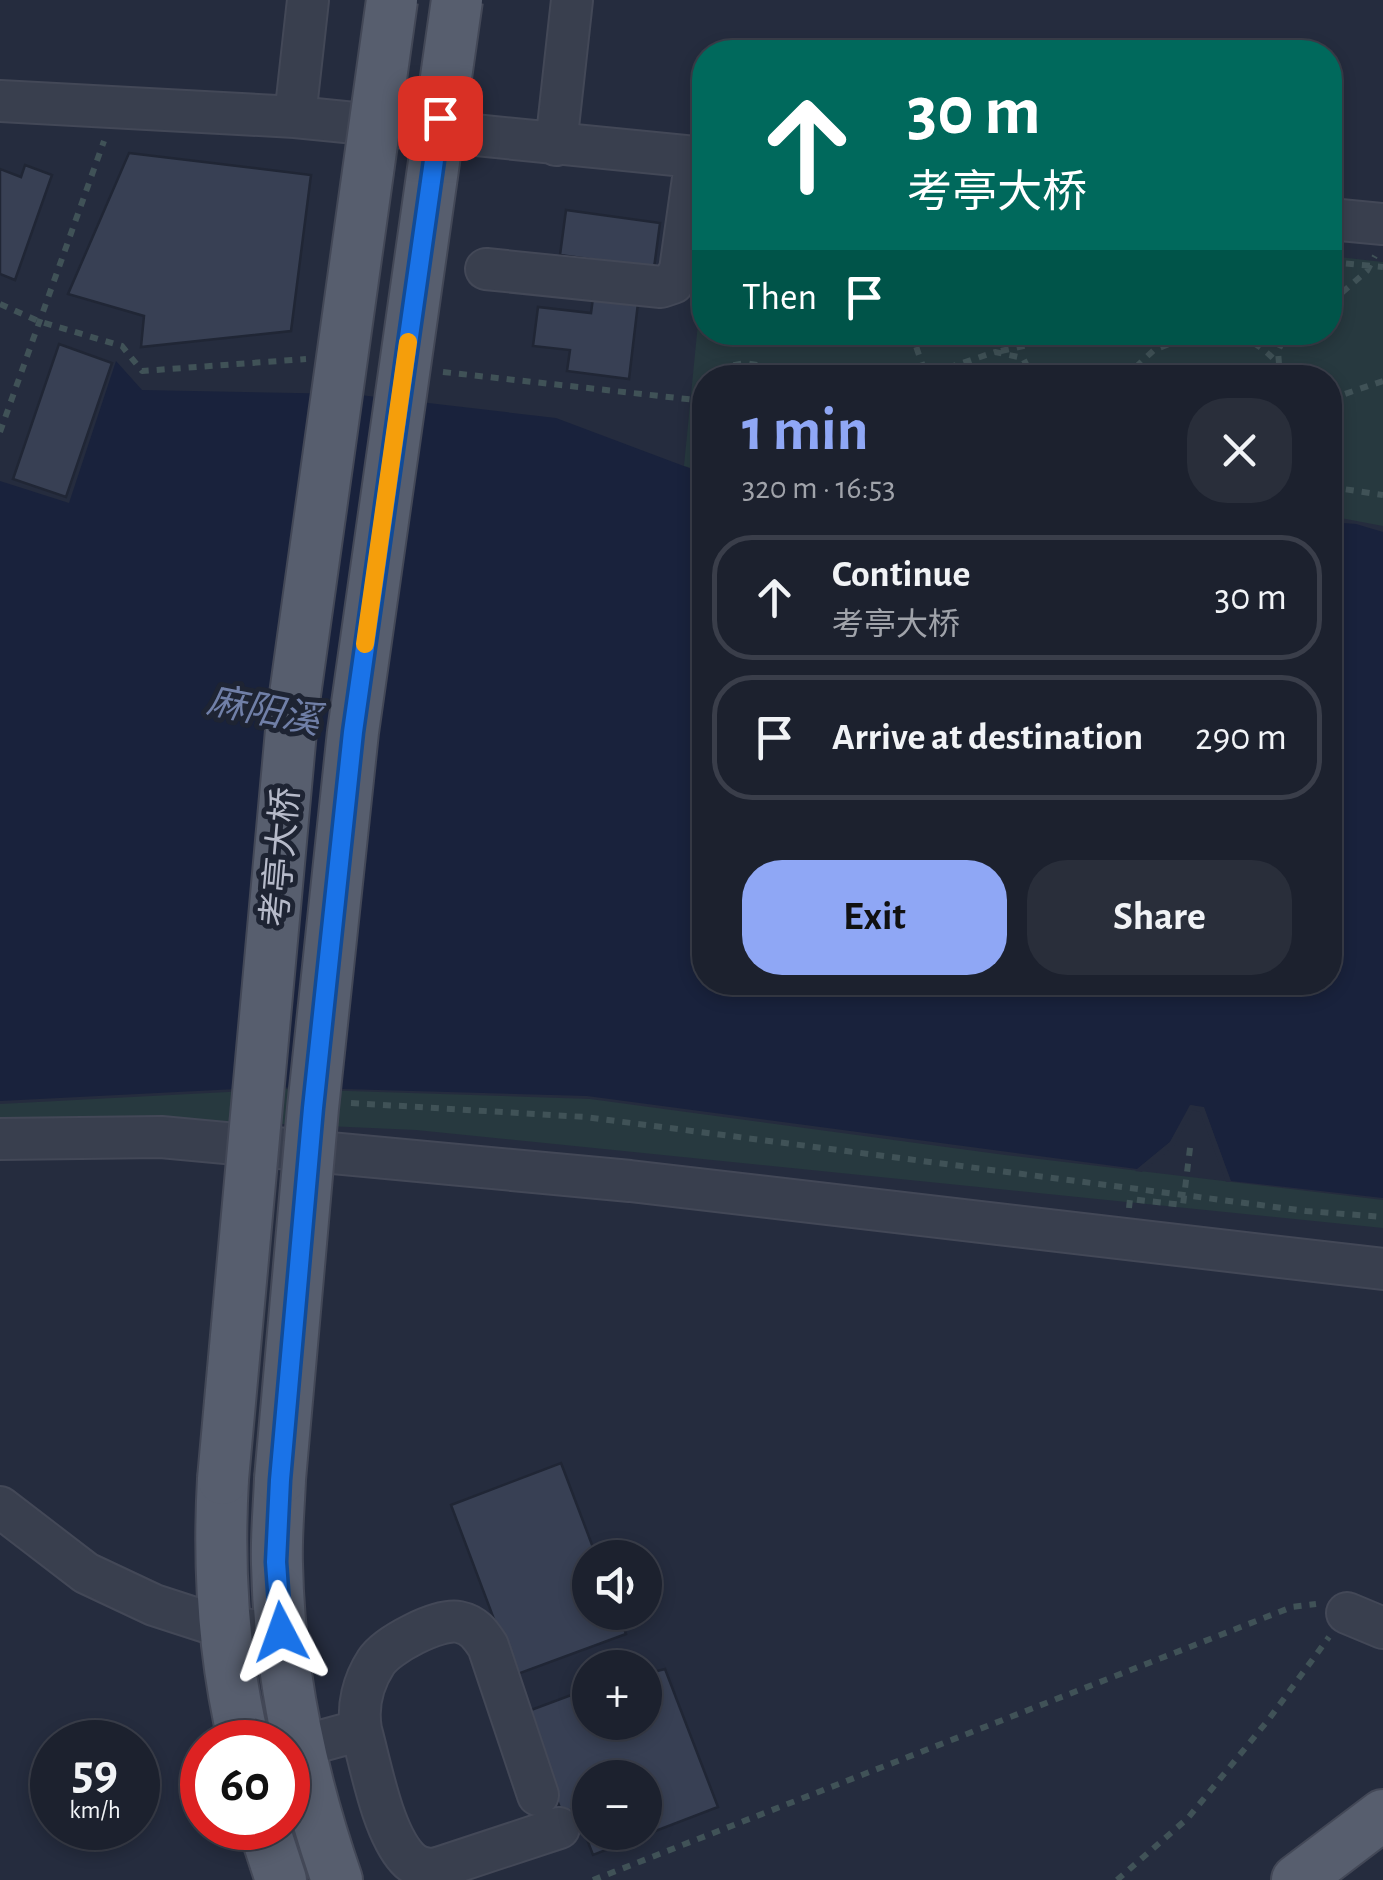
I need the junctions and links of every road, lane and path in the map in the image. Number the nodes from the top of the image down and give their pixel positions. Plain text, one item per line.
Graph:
1 (308, 0) edge
2 (392, 0) edge
3 (457, 0) edge
4 (572, 0) edge
5 (0, 101) edge
6 (117, 107) junction
7 (295, 117) junction
8 (556, 145) junction
9 (692, 156) edge
10 (692, 205) edge
11 (1342, 220) edge
12 (1383, 224) edge
13 (1383, 242) edge
14 (1342, 263) edge
15 (1370, 266) junction
16 (1383, 268) edge
17 (486, 269) dead end
18 (1342, 292) edge
19 (0, 304) edge
20 (38, 321) junction
21 (1027, 345) edge
22 (1166, 345) edge
23 (1263, 345) edge
24 (1281, 345) edge
25 (122, 346) dead end
26 (995, 352) junction
27 (1279, 364) joint
28 (955, 365) edge
29 (1026, 365) edge
30 (1138, 365) edge
31 (512, 378) dead end
32 (1383, 381) edge
33 (1342, 395) edge
34 (692, 399) edge
35 (0, 432) edge
36 (1342, 489) edge
37 (1383, 495) edge
38 (343, 1103) dead end
39 (0, 1139) edge
40 (1190, 1140) dead end
41 (1185, 1194) junction
42 (1130, 1199) dead end
43 (1383, 1217) edge
44 (1383, 1269) edge
45 (0, 1507) edge
46 (1365, 1621) edge
47 (225, 1628) junction
48 (281, 1632) junction
49 (240, 1720) edge
50 (295, 1720) edge
51 (361, 1730) junction
52 (310, 1744) edge
53 (310, 1786) edge
54 (1383, 1815) edge
55 (271, 1850) edge
56 (280, 1880) edge
57 (337, 1880) edge
58 (593, 1880) edge
59 (1118, 1880) edge
60 (1297, 1880) edge

1 - 7 street
2 - 47 main road, 考亭大桥, bridge
3 - 48 main road, 考亭大桥, bridge
4 - 8 street
5 - 6 street
6 - 7 street
6 - 20 path
7 - 8 street
8 - 9 street
10 - 17 street
11 - 12 street
13 - 15 path
14 - 15 path
15 - 16 path
15 - 18 path
19 - 20 path
20 - 25 path
20 - 35 path
21 - 26 path
22 - 30 path
23 - 27 path
24 - 27 path
26 - 28 path
26 - 29 path
31 - 34 path
32 - 33 path
36 - 37 path
38 - 41 path
39 - 44 street
40 - 41 path
41 - 42 path
41 - 43 path
45 - 47 street
46 - 58 path
46 - 59 path
47 - 48 street
47 - 49 main road, 考亭大桥
48 - 50 main road, 考亭大桥
51 - 51 street
51 - 52 street
53 - 57 main road, 考亭大桥
54 - 60 main road
55 - 56 main road

